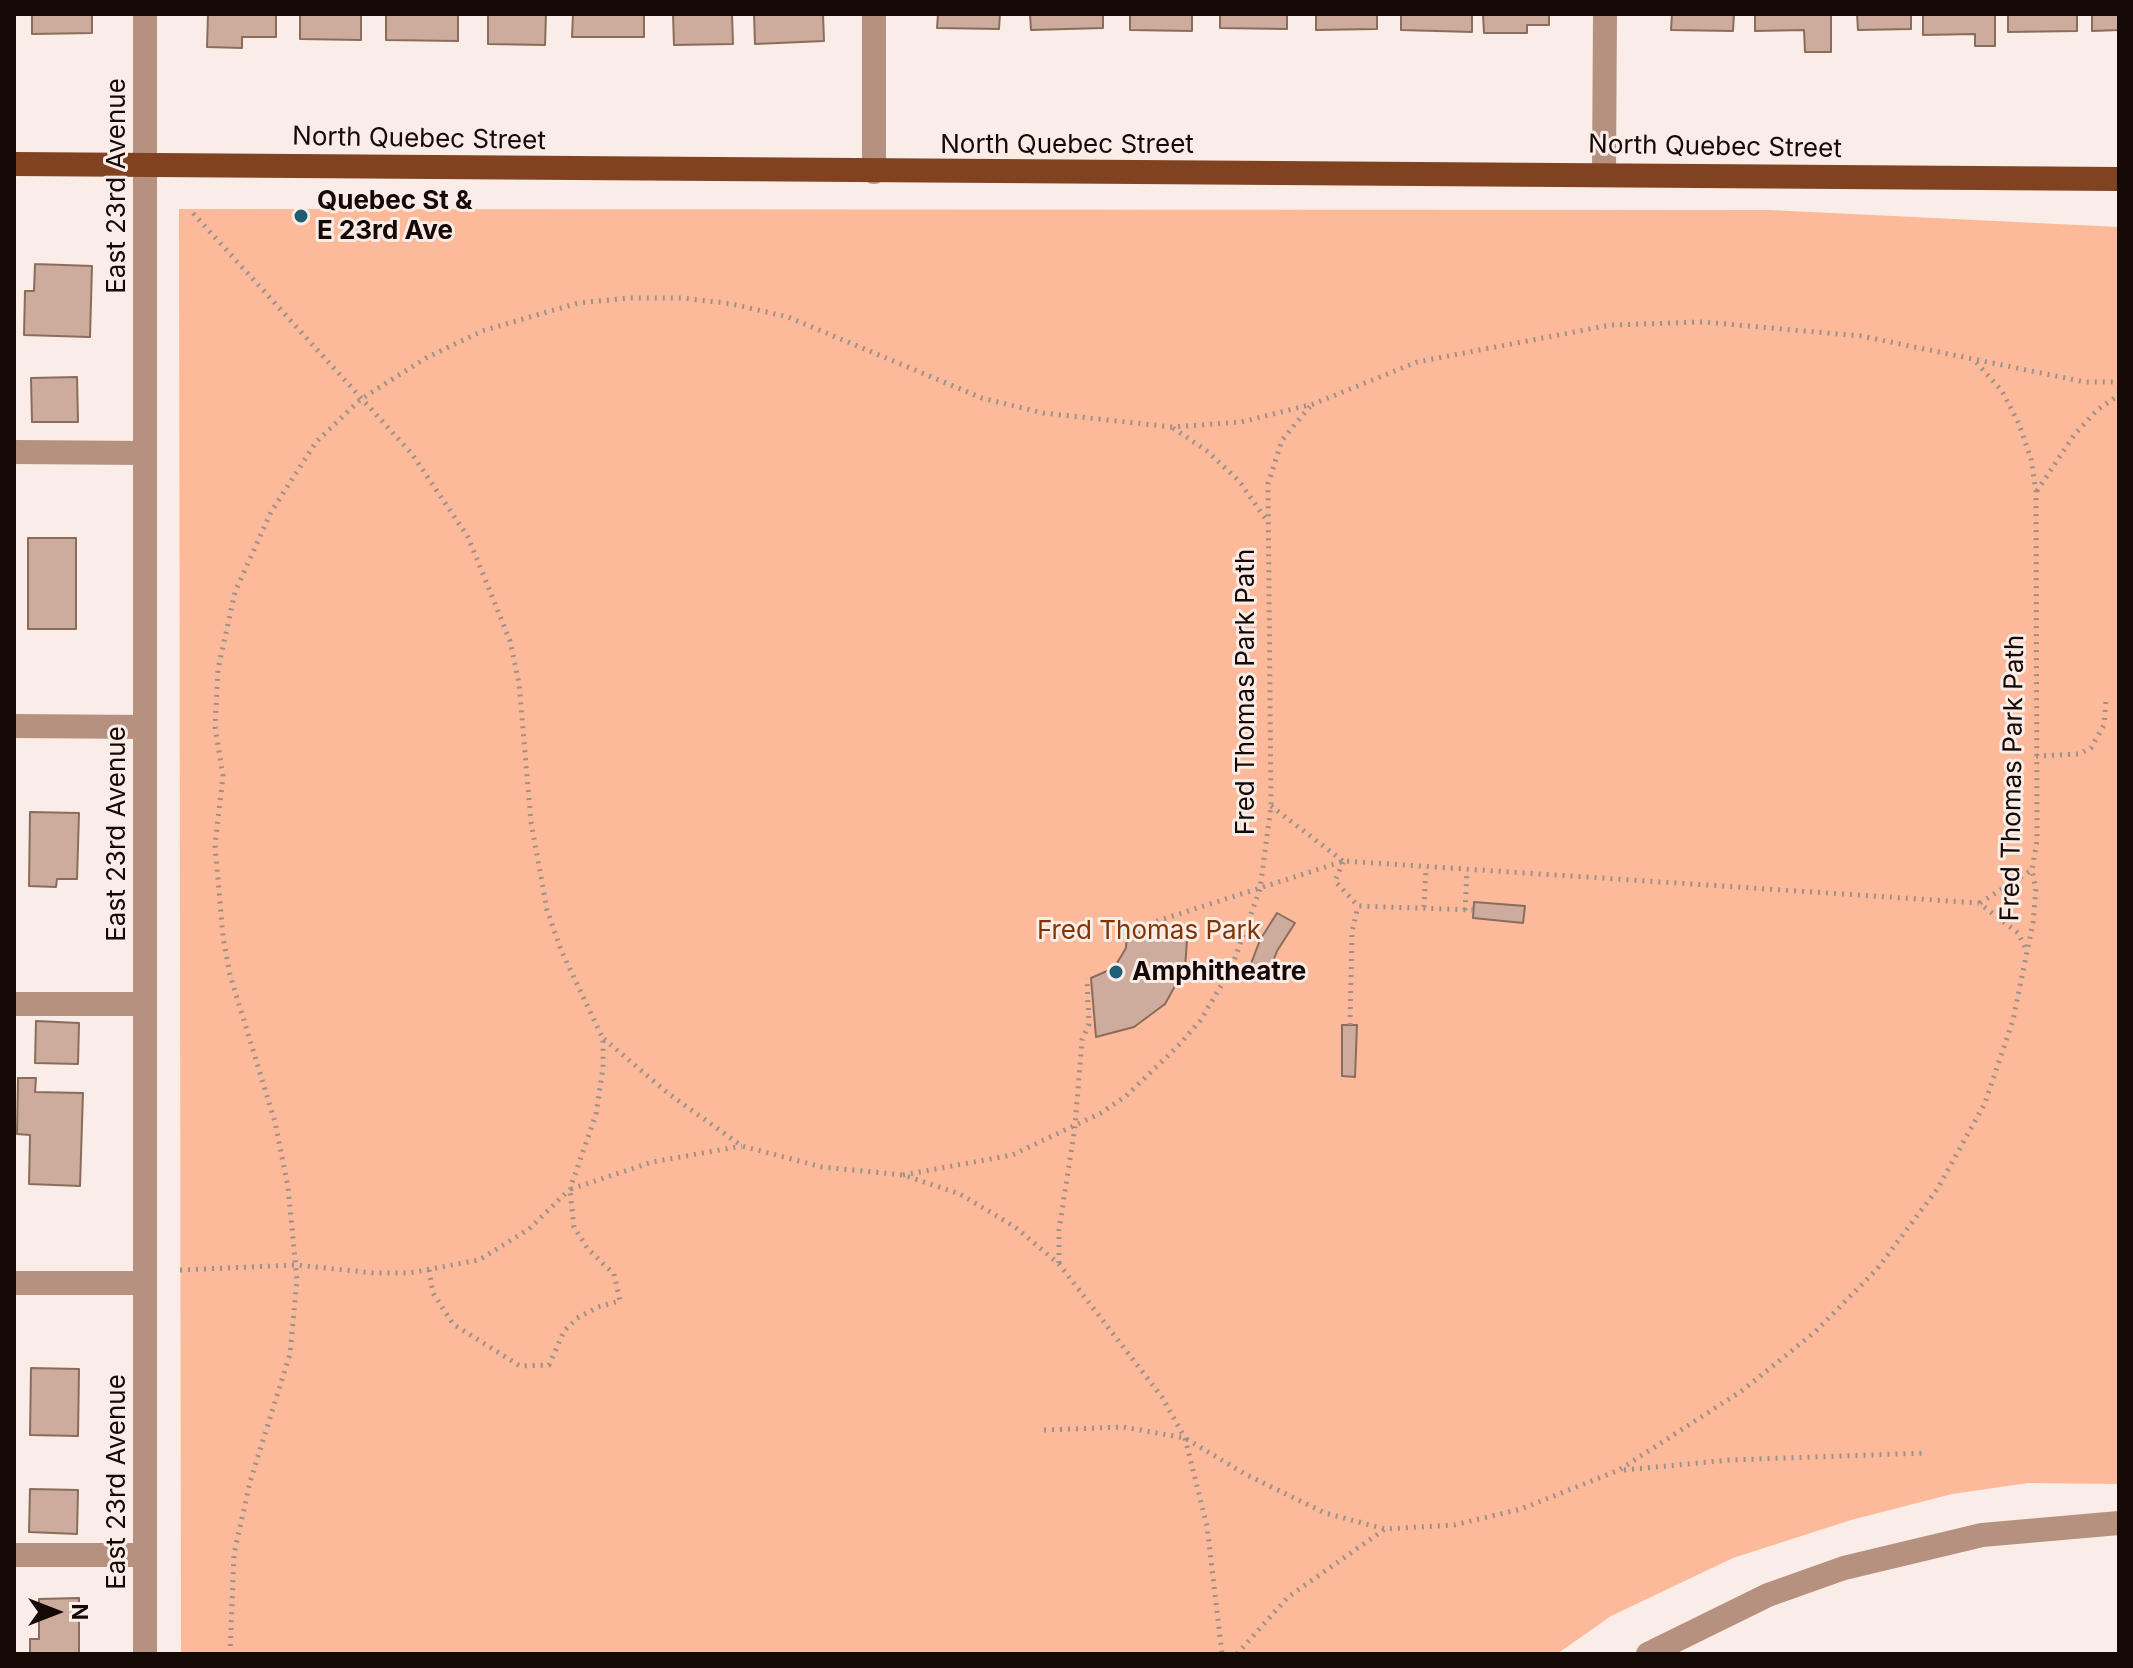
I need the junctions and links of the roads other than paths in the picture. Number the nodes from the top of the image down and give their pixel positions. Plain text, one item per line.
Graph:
1 (145, 14) edge
2 (874, 14) edge
3 (1605, 14) edge
4 (14, 164) edge
5 (145, 164) junction
6 (874, 172) junction
7 (1604, 174) junction
8 (2119, 179) edge
9 (14, 452) edge
10 (145, 453) junction
11 (14, 726) edge
12 (145, 727) junction
13 (14, 1004) edge
14 (145, 1004) junction
15 (14, 1283) edge
16 (145, 1283) junction
17 (2119, 1523) edge
18 (14, 1555) edge
19 (145, 1555) junction
20 (145, 1654) edge
21 (1648, 1654) edge

1 - 5 street, East 23rd Avenue
2 - 6 street
3 - 7 street
4 - 5 main road, North Quebec Street
5 - 6 main road, North Quebec Street
5 - 10 street, East 23rd Avenue
6 - 7 main road, North Quebec Street
7 - 8 main road, North Quebec Street
9 - 10 street
10 - 12 street, East 23rd Avenue
11 - 12 street
12 - 14 street, East 23rd Avenue
13 - 14 street
14 - 16 street, East 23rd Avenue
15 - 16 street
16 - 19 street, East 23rd Avenue
17 - 21 street
18 - 19 street
19 - 20 street, East 23rd Avenue

